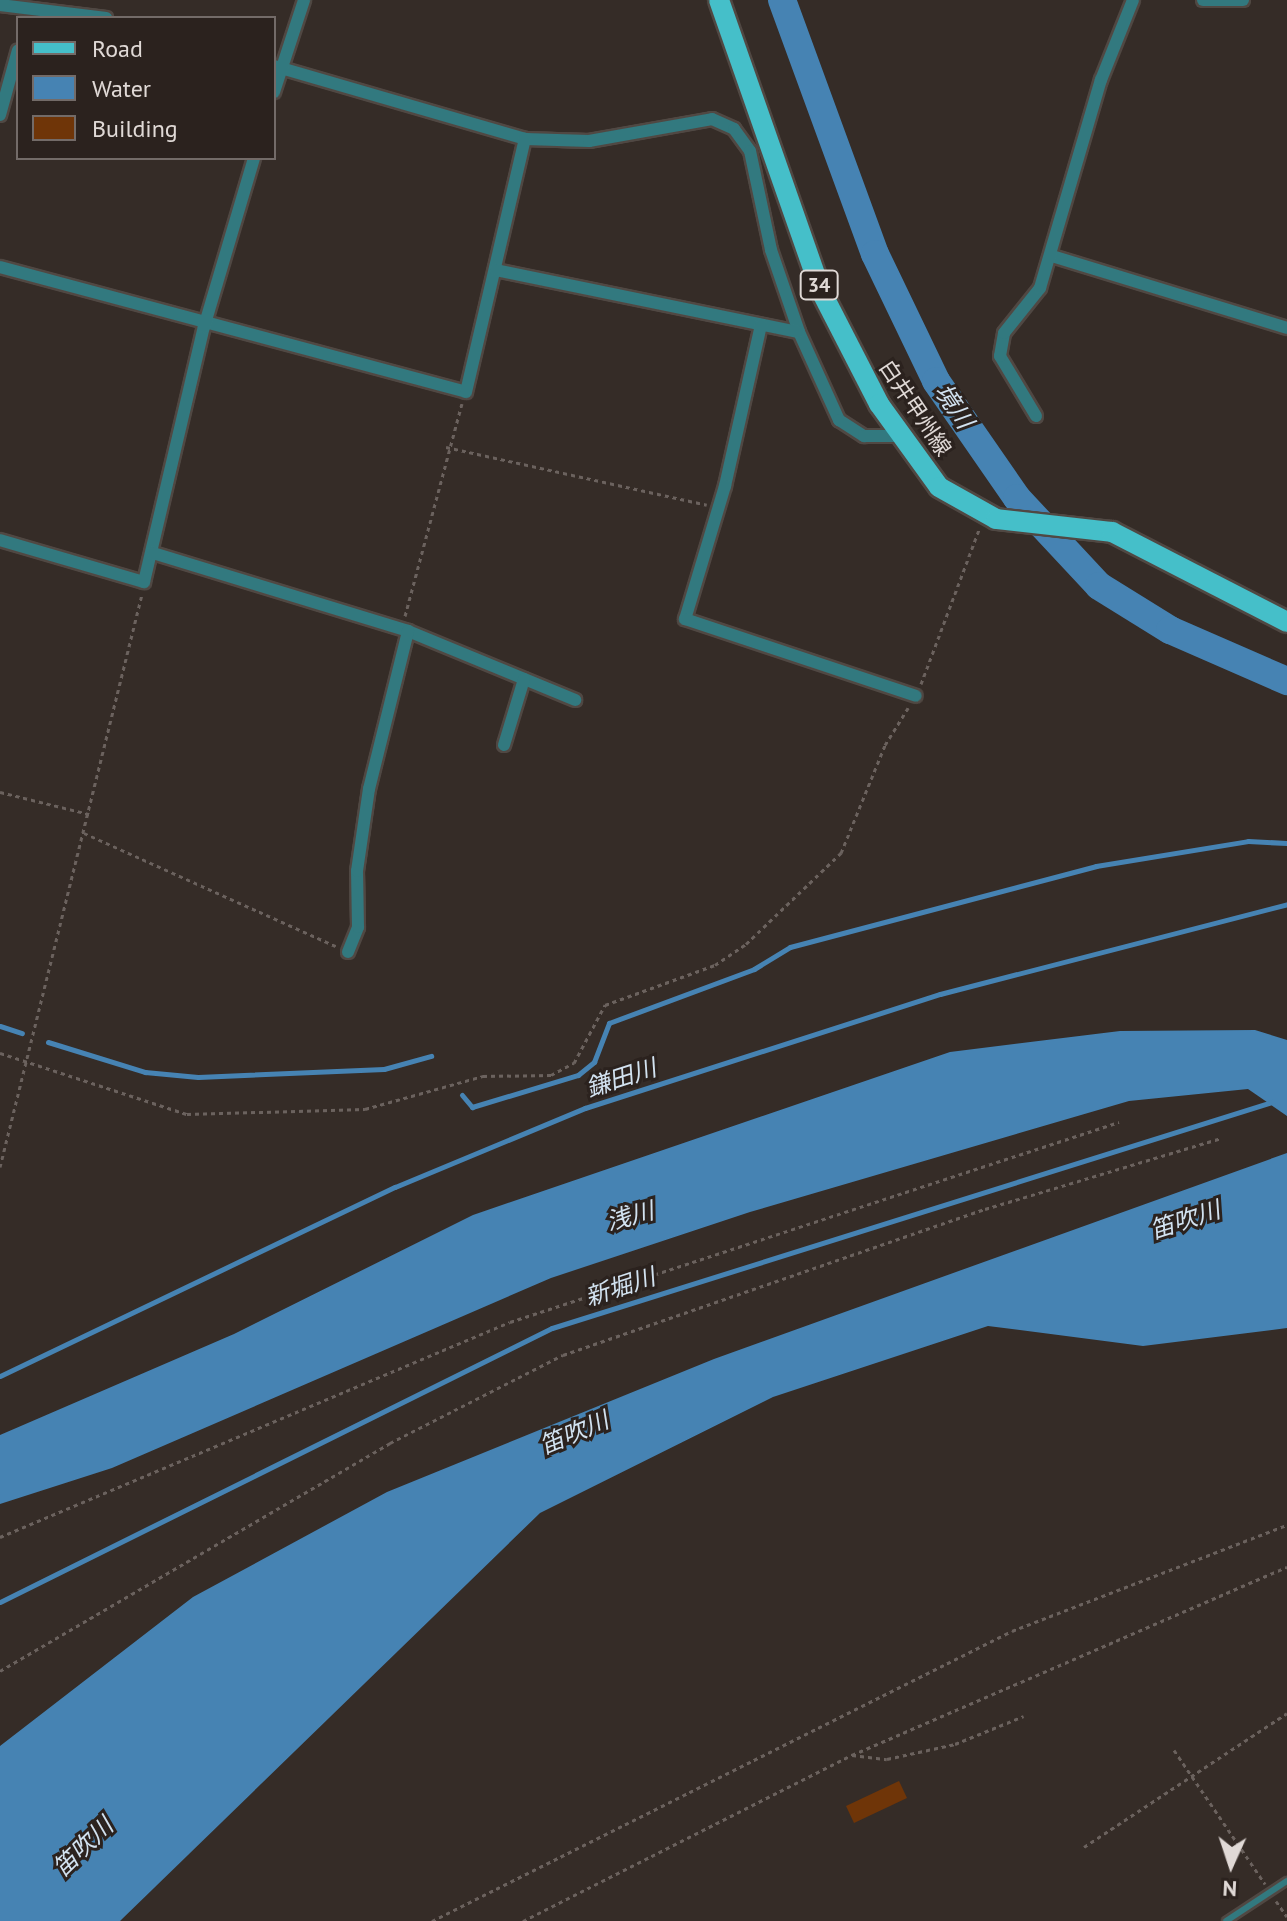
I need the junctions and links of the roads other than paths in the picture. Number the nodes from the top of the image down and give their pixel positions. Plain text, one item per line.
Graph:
1 (304, 0) edge
2 (719, 0) edge
3 (1133, 0) edge
4 (1203, 0) edge
5 (1243, 0) edge
6 (0, 5) edge
7 (27, 15) edge
8 (53, 16) edge
9 (16, 57) edge
10 (278, 67) edge
11 (0, 115) edge
12 (525, 139) junction
13 (253, 160) edge
14 (1052, 256) junction
15 (0, 267) edge
16 (496, 270) junction
17 (761, 325) junction
18 (204, 327) junction
19 (1287, 328) edge
20 (799, 332) junction
21 (1036, 416) dead end
22 (899, 436) junction
23 (0, 540) edge
24 (153, 553) junction
25 (1287, 622) edge
26 (408, 631) junction
27 (524, 679) junction
28 (916, 696) road end
29 (575, 700) dead end
30 (504, 745) dead end
31 (348, 952) road end
32 (1287, 1881) edge
33 (1226, 1921) edge

1 - 10 street
2 - 22 main road, 白井甲州線 / 34
3 - 14 street
4 - 5 street
6 - 7 street
7 - 8 street
9 - 11 street
10 - 12 street
12 - 16 street
12 - 20 street
13 - 18 street
14 - 19 street
14 - 21 street
15 - 18 street
16 - 17 street
16 - 18 street
17 - 20 street
17 - 28 street
18 - 24 street
20 - 22 street
22 - 25 main road, 白井甲州線 / 34
23 - 24 street
24 - 26 street
26 - 27 street
26 - 31 street
27 - 29 street
27 - 30 street
32 - 33 lane

